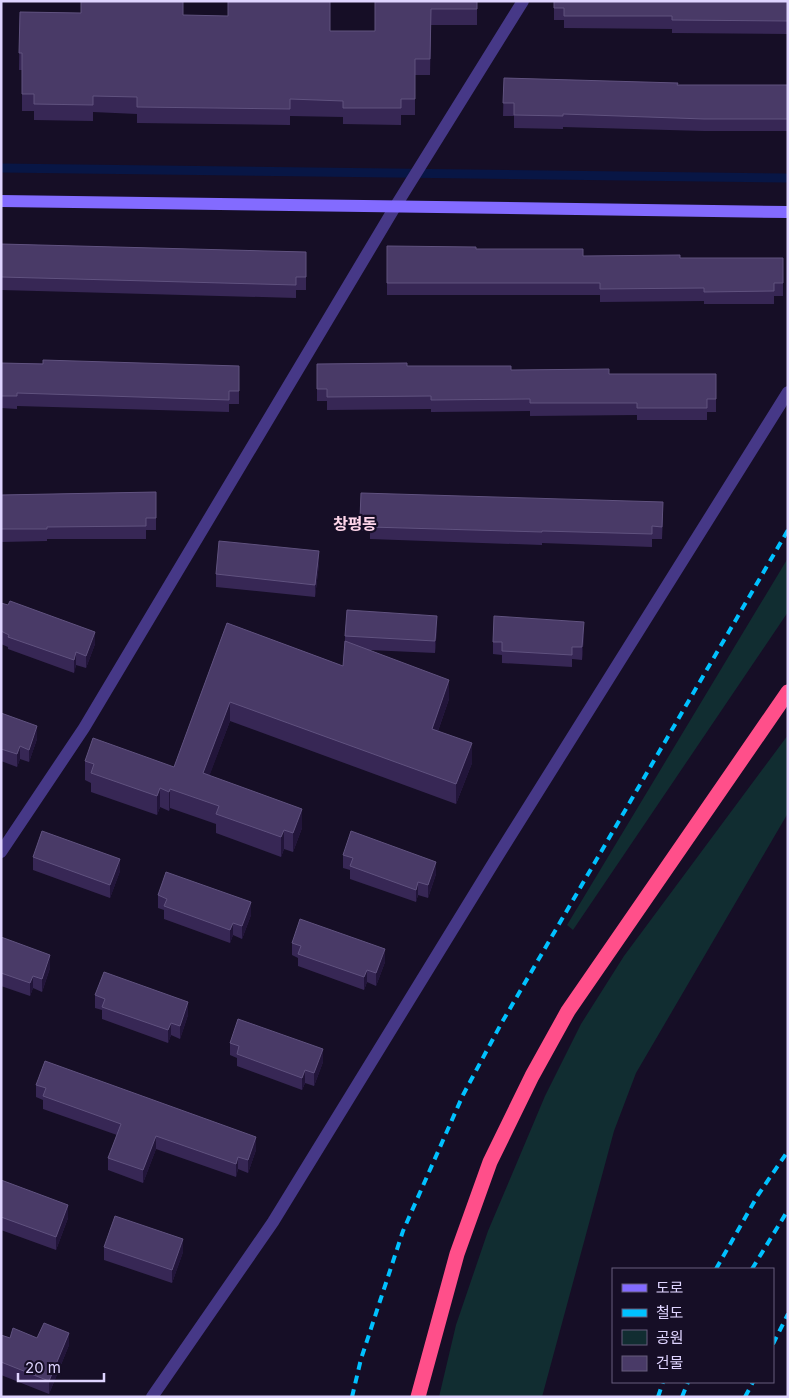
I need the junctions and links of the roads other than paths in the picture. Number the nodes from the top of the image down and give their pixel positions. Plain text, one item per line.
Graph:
1 (523, 1) edge
2 (1, 201) edge
3 (395, 207) junction
4 (788, 212) edge
5 (788, 392) edge
6 (788, 692) edge
7 (1, 852) edge
8 (152, 1397) edge
9 (418, 1397) edge

1 - 3 street
2 - 3 street
3 - 4 street
3 - 7 street
5 - 8 street
6 - 9 highway

